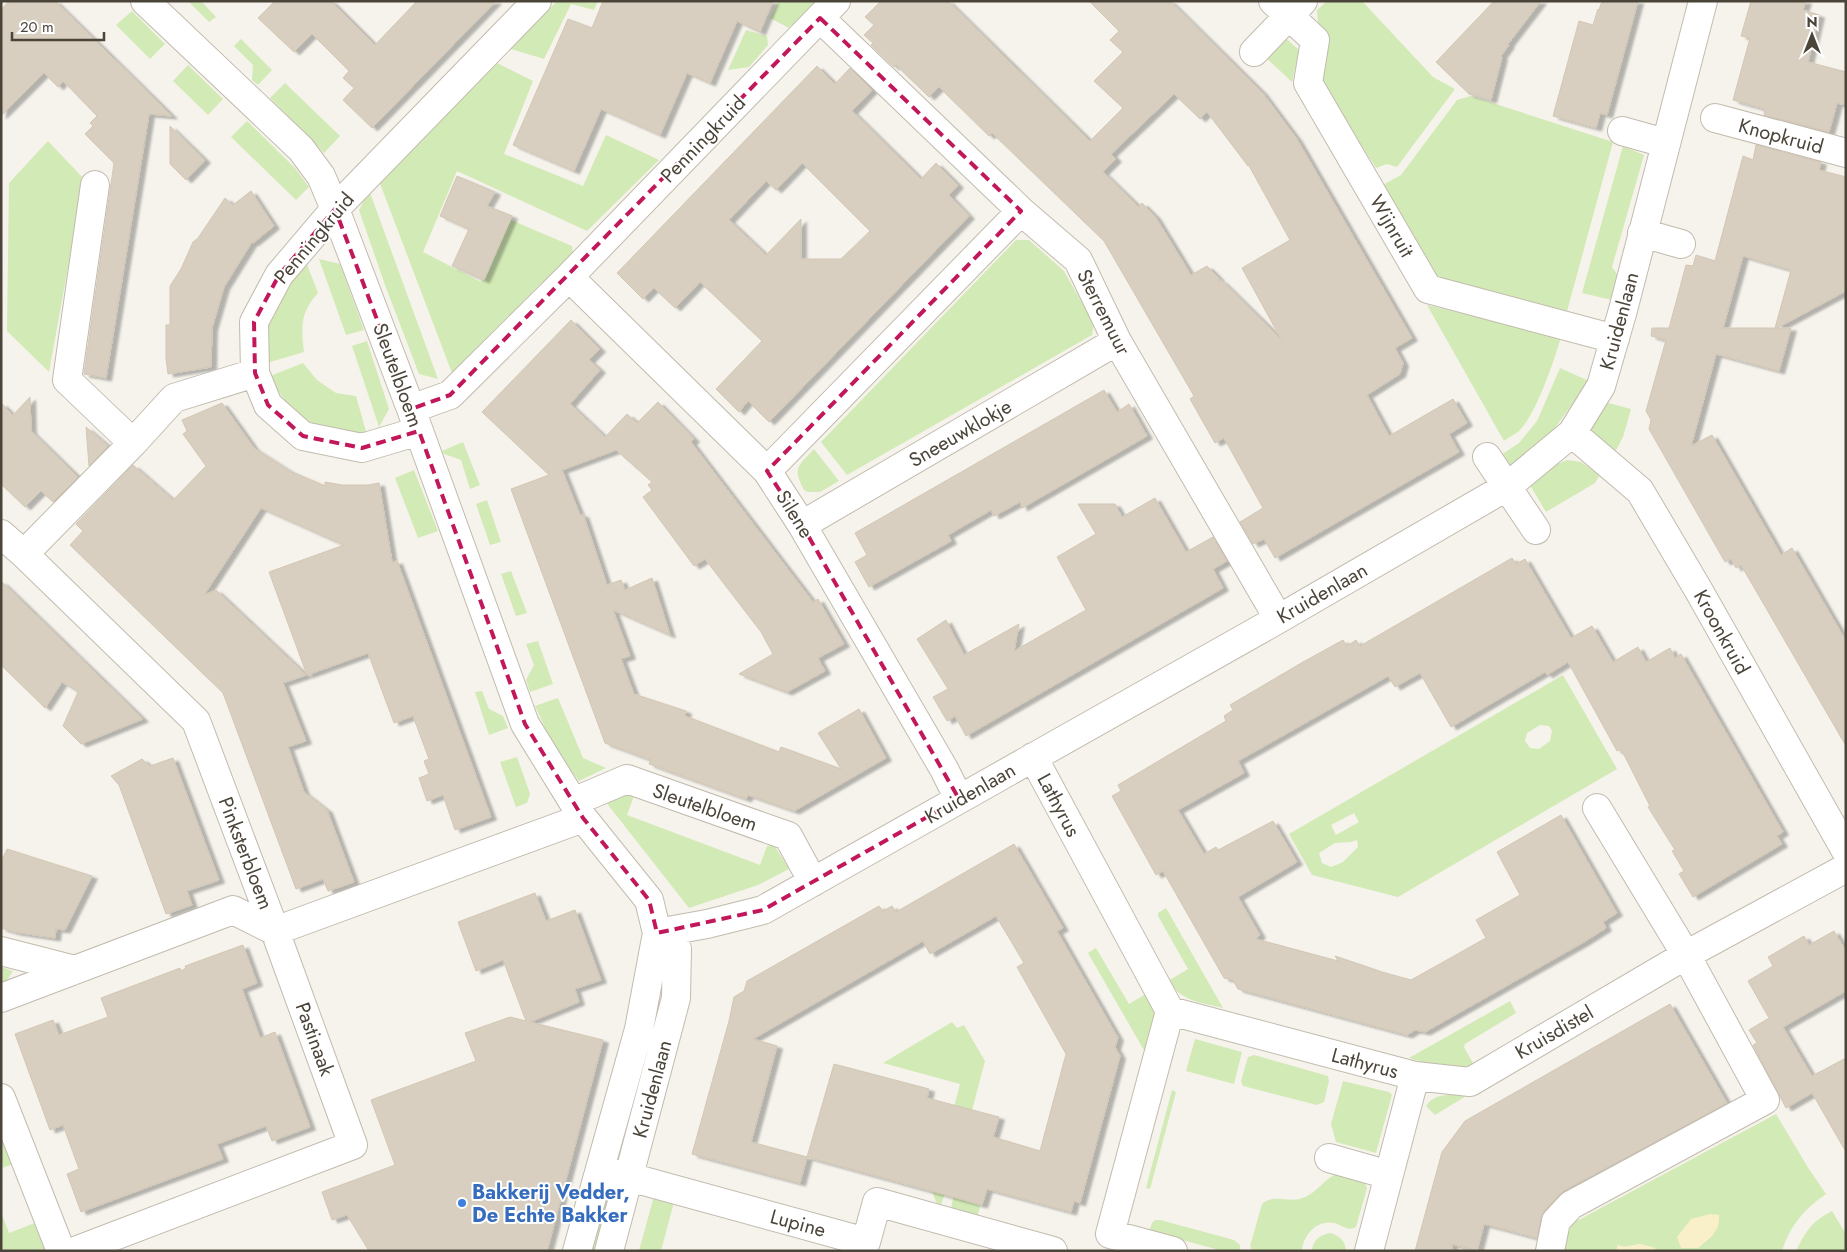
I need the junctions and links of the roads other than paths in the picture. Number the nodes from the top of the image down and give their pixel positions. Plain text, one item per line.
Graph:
1 (145, 1) edge
2 (538, 1) edge
3 (1703, 1) edge
4 (1288, 6) edge
5 (828, 10) edge
6 (1254, 52) dead end
7 (1715, 118) dead end
8 (1622, 131) dead end
9 (1665, 143) junction
10 (1846, 153) edge
11 (95, 185) dead end
12 (335, 209) junction
13 (1022, 211) junction
14 (1642, 233) junction
15 (1680, 244) dead end
16 (569, 277) junction
17 (1615, 339) junction
18 (1117, 340) junction
19 (255, 373) junction
20 (415, 420) junction
21 (1572, 433) junction
22 (133, 443) junction
23 (1487, 457) dead end
24 (767, 471) junction
25 (1508, 486) junction
26 (802, 525) junction
27 (1536, 530) dead end
28 (1, 534) edge
29 (24, 554) junction
30 (1278, 618) junction
31 (1033, 757) junction
32 (959, 799) junction
33 (1597, 808) dead end
34 (578, 810) junction
35 (1846, 851) edge
36 (1846, 868) edge
37 (813, 882) junction
38 (275, 930) junction
39 (657, 933) junction
40 (1, 951) edge
41 (1686, 955) junction
42 (75, 970) junction
43 (1, 998) edge
44 (1170, 1011) junction
45 (1416, 1076) junction
46 (1, 1098) edge
47 (1329, 1158) dead end
48 (600, 1169) junction
49 (1389, 1175) junction
50 (629, 1177) junction
51 (1108, 1242) edge
52 (61, 1251) edge
53 (75, 1251) edge
54 (578, 1251) edge
55 (609, 1251) edge
56 (1053, 1251) edge
57 (1173, 1251) edge
58 (1369, 1251) edge
59 (1550, 1251) edge

1 - 12 street, Sleutelbloem
2 - 12 street, Penningkruid
3 - 9 street, Kruidenlaan
4 - 6 street
4 - 17 street, Wijnruit
5 - 13 street, Sterremuur
5 - 16 street, Penningkruid
7 - 10 street, Knopkruid
8 - 9 street
9 - 14 street, Kruidenlaan
11 - 22 street
12 - 19 street, Penningkruid
12 - 20 street, Sleutelbloem
13 - 18 street, Sterremuur
13 - 24 street
14 - 15 street
14 - 17 street, Kruidenlaan
16 - 20 street, Penningkruid
16 - 24 street, Silene
17 - 21 street, Kruidenlaan
18 - 26 street, Sneeuwklokje
18 - 30 street, Sterremuur
19 - 20 street, Penningkruid
19 - 22 street
20 - 34 street, Sleutelbloem
21 - 25 street, Kruidenlaan
21 - 35 street, Kroonkruid
22 - 29 street
23 - 25 street
24 - 26 street, Silene
25 - 27 street
25 - 30 street, Kruidenlaan
26 - 32 street, Silene
28 - 29 street, Pinksterbloem
29 - 38 street, Pinksterbloem
30 - 31 street, Kruidenlaan
31 - 32 street, Kruidenlaan
31 - 44 street, Lathyrus
32 - 37 street, Kruidenlaan
33 - 41 street
34 - 37 street, Sleutelbloem
34 - 38 street, Pinksterbloem
34 - 39 street, Sleutelbloem
36 - 41 street, Kruisdistel
37 - 39 street, Kruidenlaan
38 - 42 street
38 - 53 street, Pastinaak
39 - 48 street, Kruidenlaan
39 - 50 street, Kruidenlaan
40 - 42 street
41 - 45 street, Kruisdistel
41 - 59 street
42 - 43 street
44 - 45 street, Lathyrus
44 - 51 street
45 - 49 street, Lathyrus
46 - 52 street
47 - 49 street
48 - 50 street, Lupine
48 - 54 street, Kruidenlaan
49 - 58 street, Lathyrus
50 - 55 street, Kruidenlaan
50 - 56 street, Lupine
51 - 57 street

